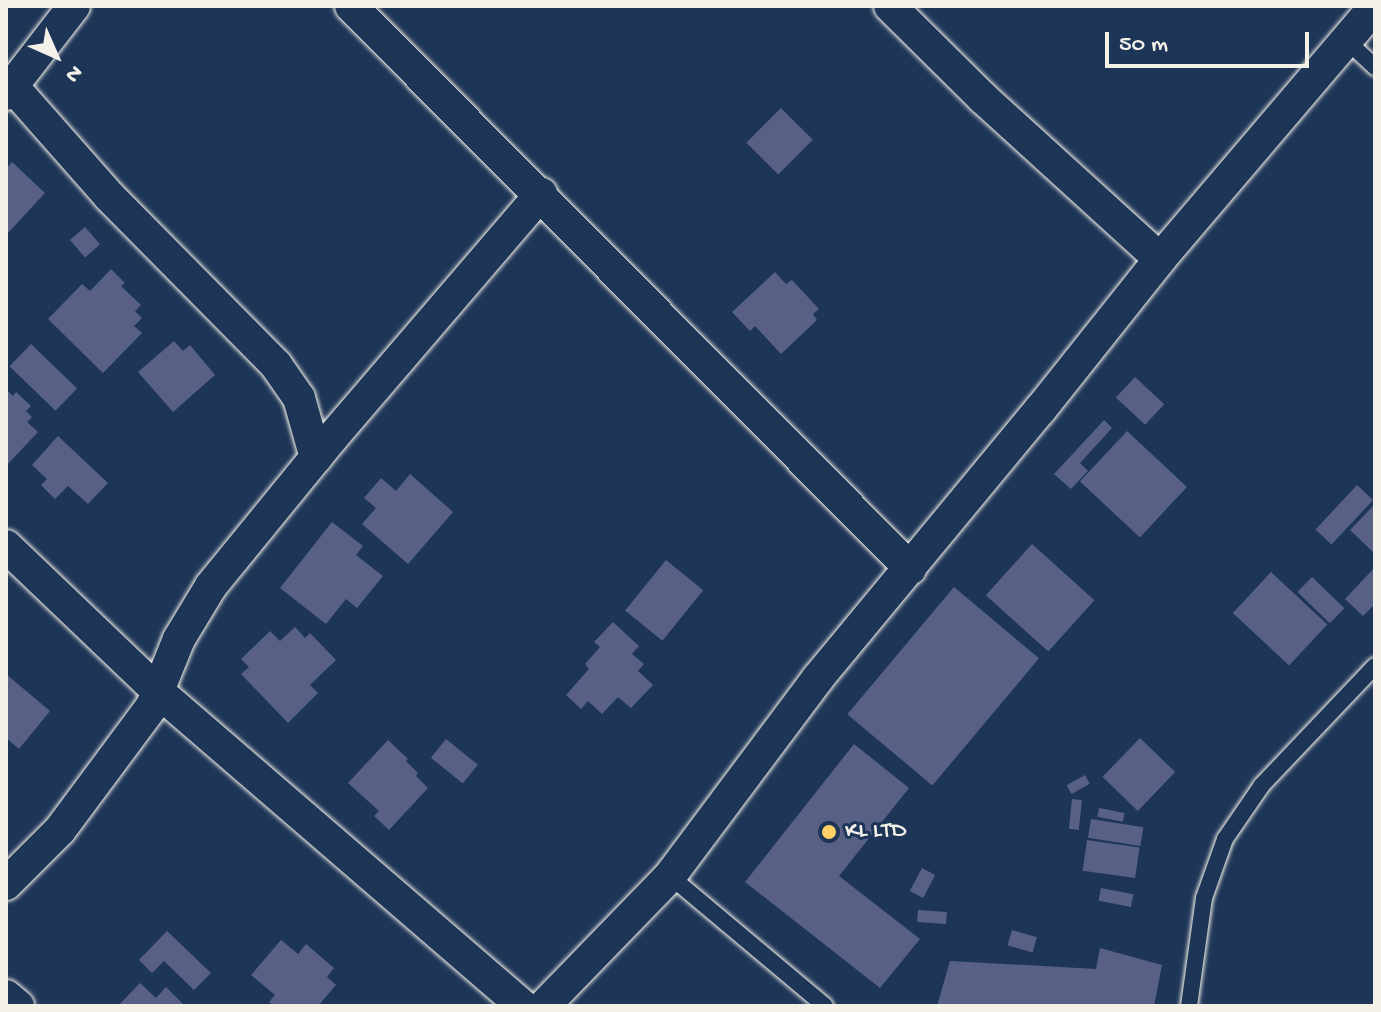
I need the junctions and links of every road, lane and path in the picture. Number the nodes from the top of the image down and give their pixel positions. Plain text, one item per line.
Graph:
1 (74, 6) edge
2 (351, 6) edge
3 (890, 6) edge
4 (1375, 6) edge
5 (1346, 40) junction
6 (1375, 67) edge
7 (10, 90) edge
8 (541, 194) junction
9 (1160, 259) junction
10 (316, 458) junction
11 (6, 546) edge
12 (910, 568) junction
13 (1375, 666) edge
14 (160, 693) junction
15 (670, 876) junction
16 (6, 884) edge
17 (6, 996) edge
18 (18, 1006) edge
19 (523, 1006) edge
20 (544, 1006) edge
21 (825, 1006) edge
22 (1189, 1006) edge

1 - 7 street
2 - 8 street
3 - 9 street
4 - 5 street
5 - 6 lane
5 - 9 street
7 - 10 street
8 - 10 street
8 - 12 street
9 - 12 street
10 - 14 street
11 - 14 street
12 - 15 street
13 - 22 lane
14 - 16 street
14 - 19 street
15 - 20 street
15 - 21 lane
17 - 18 street

